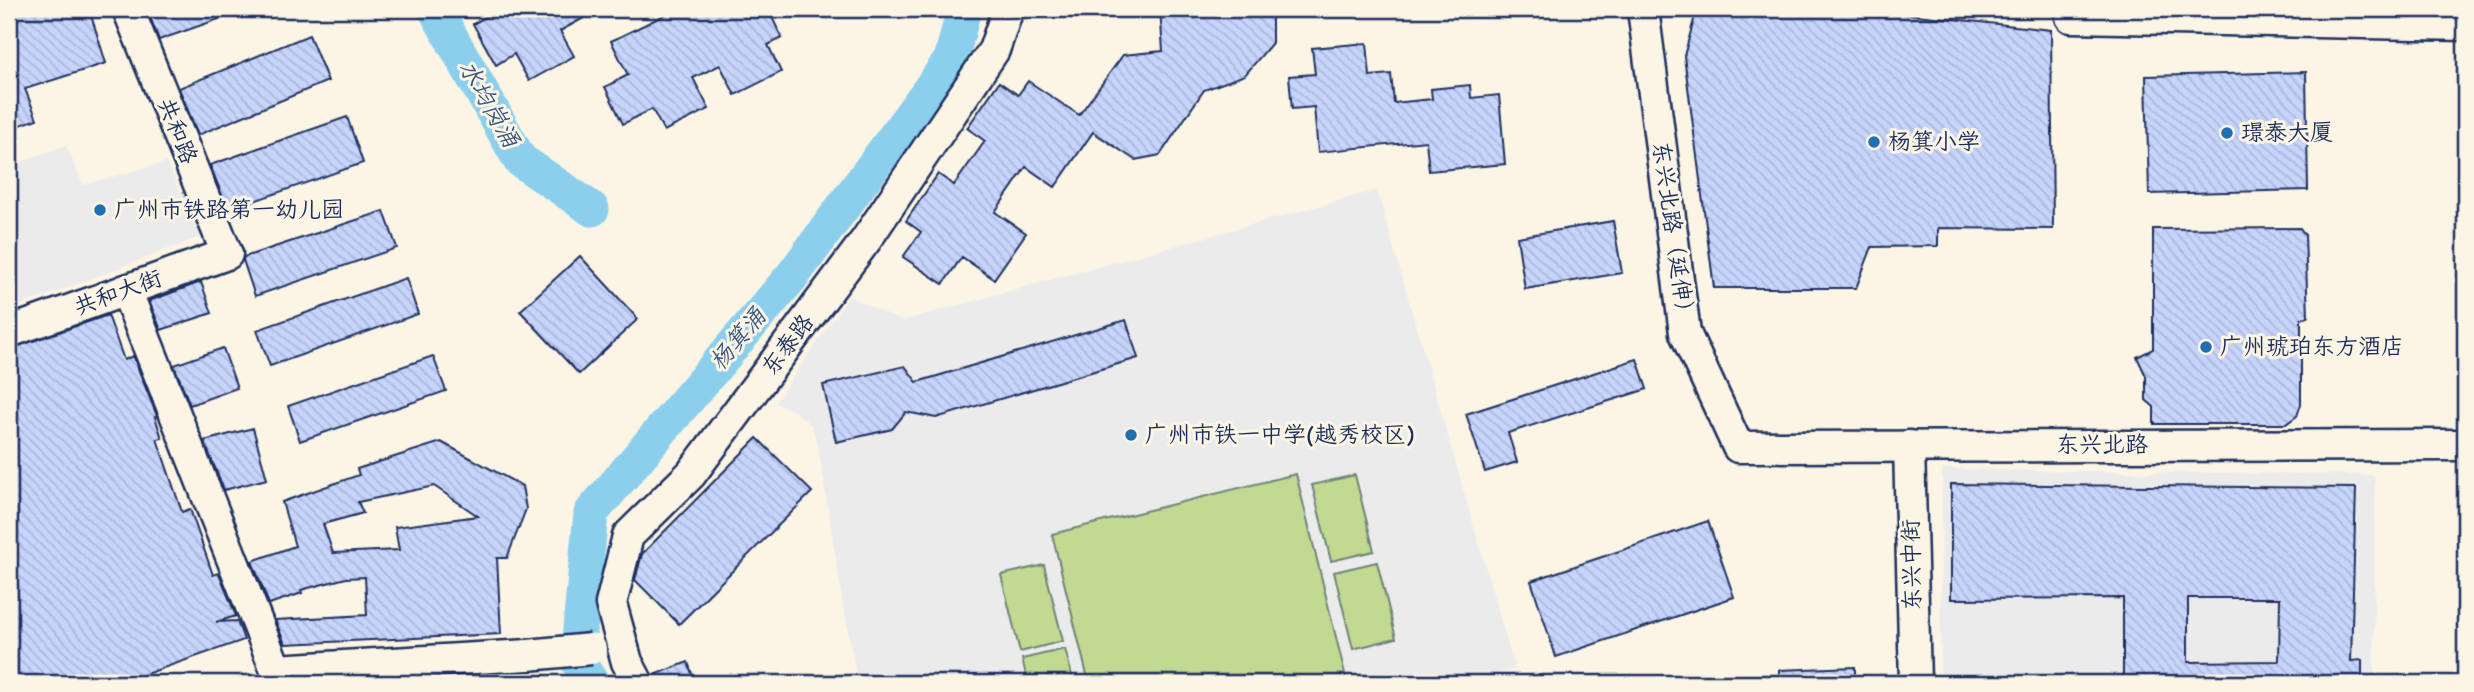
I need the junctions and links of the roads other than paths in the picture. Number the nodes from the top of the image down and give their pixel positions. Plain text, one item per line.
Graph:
1 (128, 9) edge
2 (1008, 9) edge
3 (1643, 9) edge
4 (2071, 17) dead end
5 (2465, 25) edge
6 (227, 254) joint
7 (126, 290) junction
8 (9, 332) edge
9 (2465, 445) edge
10 (1909, 446) junction
11 (1738, 447) joint
12 (622, 646) junction
13 (638, 683) edge
14 (1914, 683) edge

1 - 6 street, 共和路
2 - 12 street, 东泰路
3 - 11 street, 东兴北路（延伸）
4 - 5 street
6 - 7 street, 共和大街
7 - 8 street, 共和大街
7 - 12 street, bridge
9 - 10 street, 东兴北路
10 - 11 street, 东兴北路
10 - 14 street, 东兴中街
12 - 13 street, 东泰路

